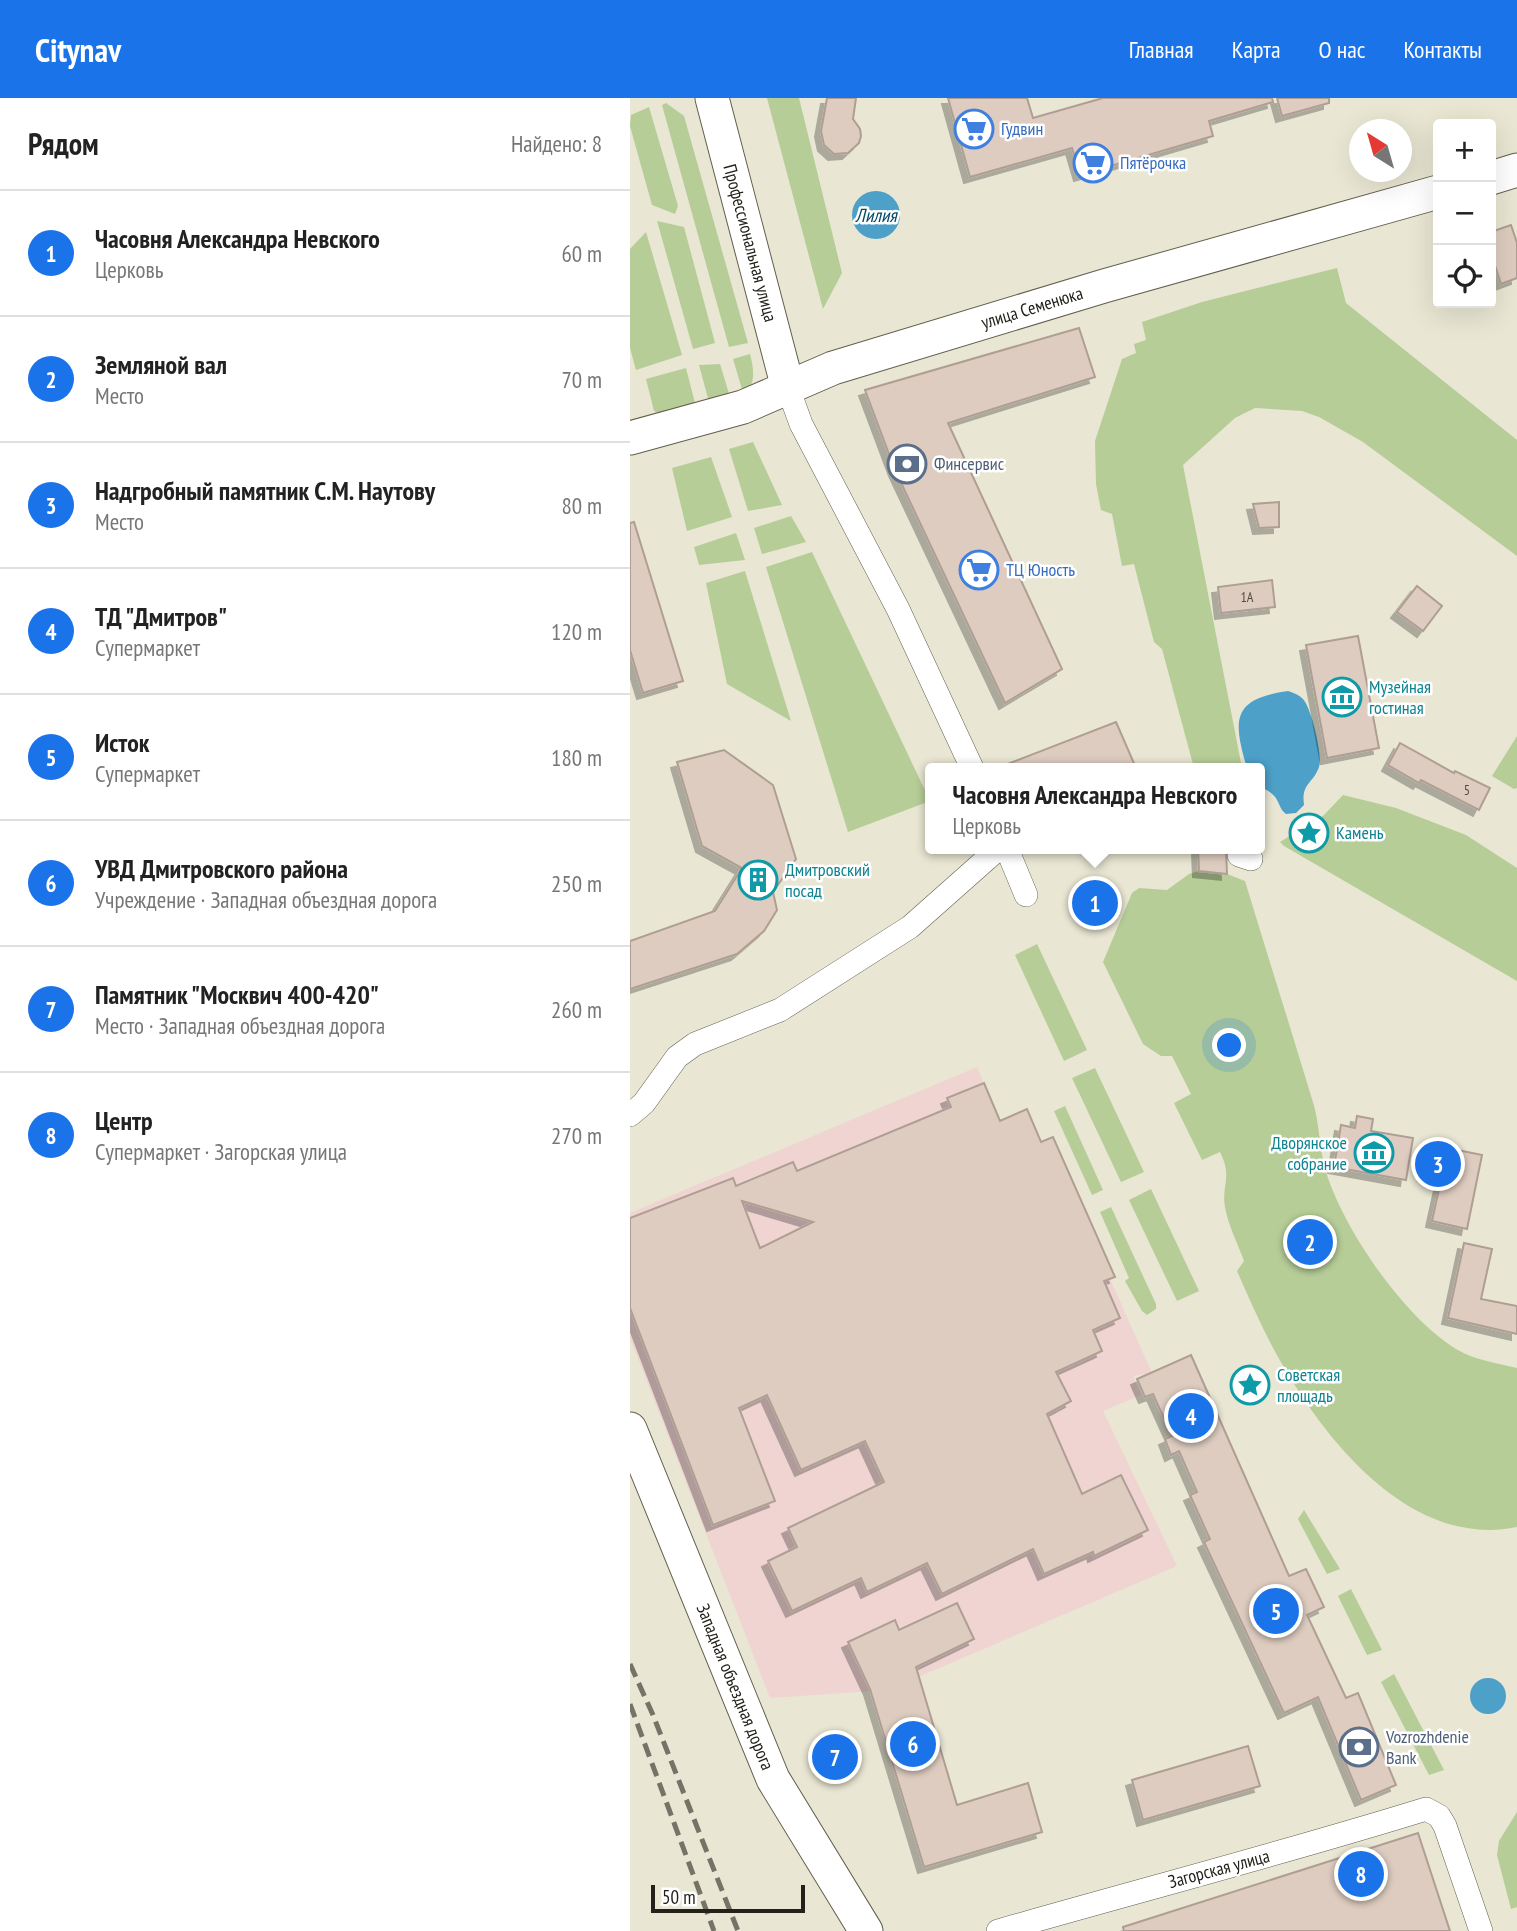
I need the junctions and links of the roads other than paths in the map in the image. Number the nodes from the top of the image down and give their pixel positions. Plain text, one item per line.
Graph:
1 (712, 98) edge
2 (1517, 170) edge
3 (1496, 176) edge
4 (1433, 193) edge
5 (788, 388) junction
6 (630, 438) edge
7 (970, 763) edge
8 (992, 854) edge
9 (1009, 854) edge
10 (1026, 895) dead end
11 (630, 1115) edge
12 (630, 1429) edge
13 (866, 1931) edge
14 (998, 1931) edge
15 (1481, 1931) edge

1 - 5 main road, Профессиональная улица
2 - 3 main road
4 - 5 main road, улица Семенюка
5 - 6 main road, улица Семенюка
5 - 7 street
8 - 11 street
9 - 10 street
12 - 13 main road, Западная объездная дорога
14 - 15 street, Загорская улица

